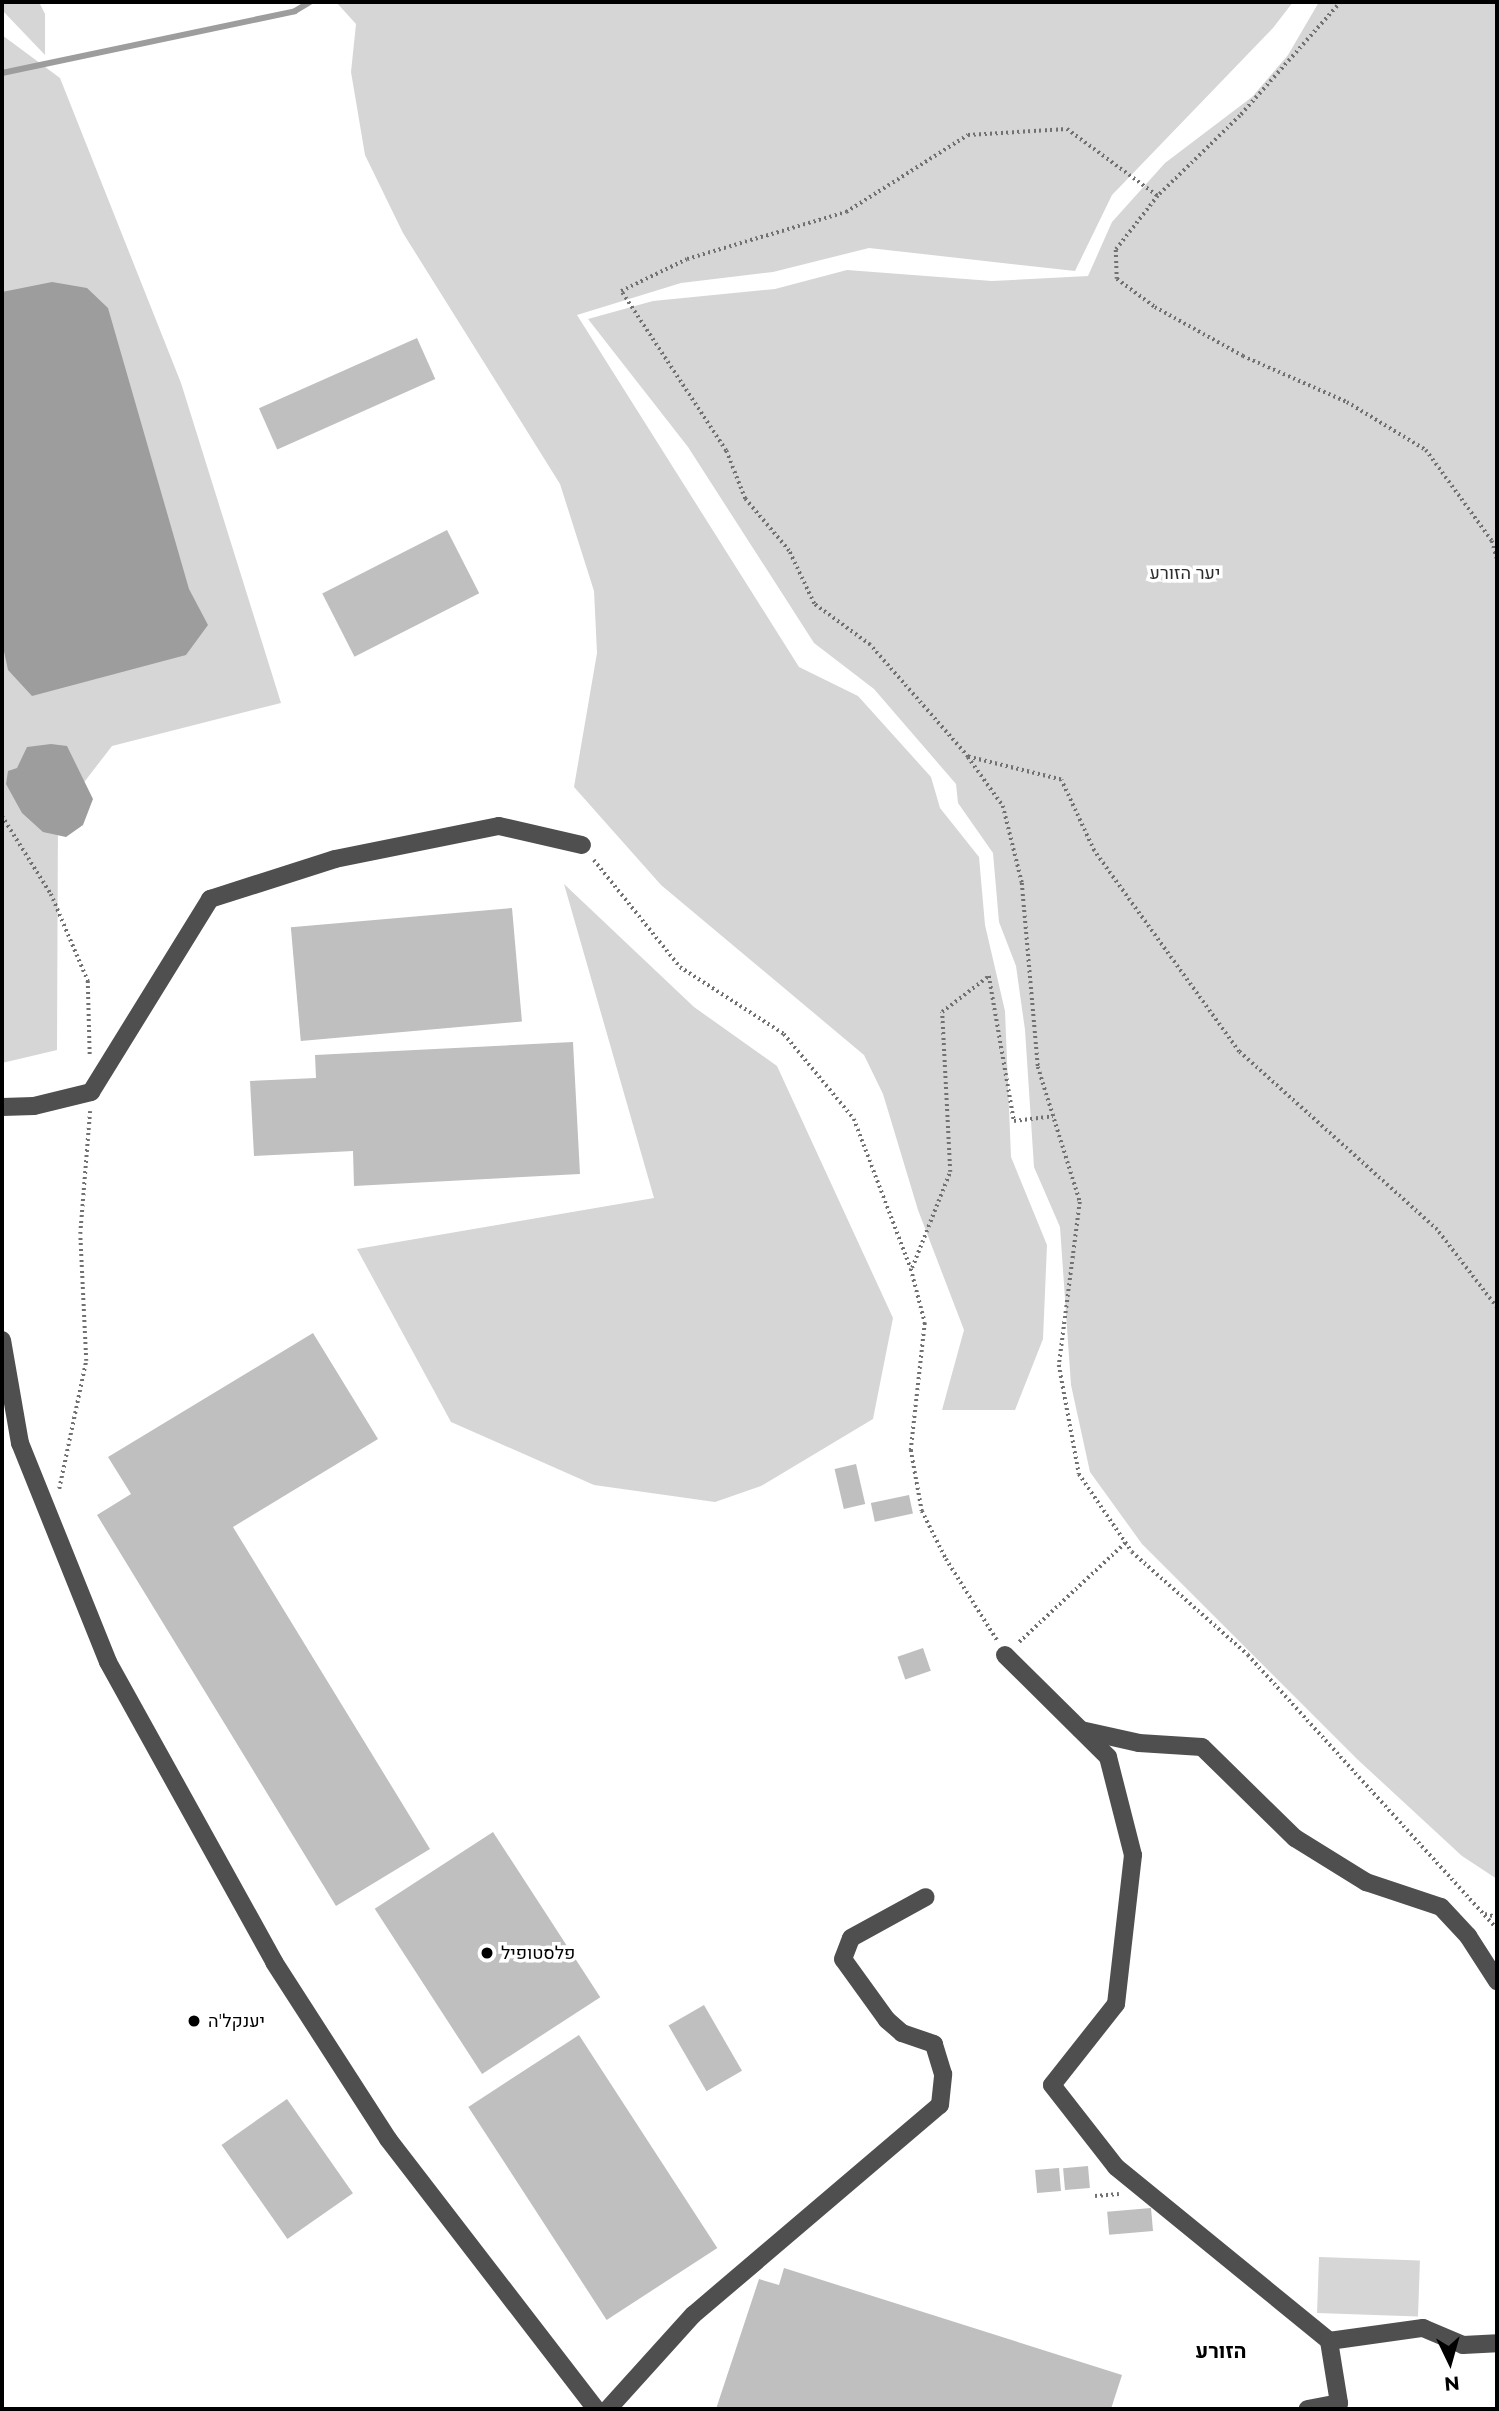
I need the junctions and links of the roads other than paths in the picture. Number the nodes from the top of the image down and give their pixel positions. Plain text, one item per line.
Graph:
1 (582, 845) road end
2 (2, 1107) edge
3 (2, 1340) edge
4 (1005, 1655) road end
5 (1081, 1730) junction
6 (926, 1897) dead end
7 (1497, 1981) edge
8 (1329, 2342) junction
9 (1497, 2343) edge
10 (596, 2409) edge
11 (608, 2409) edge
12 (1308, 2409) edge

1 - 2 street
3 - 10 street
4 - 5 street
5 - 7 street
5 - 8 street
6 - 11 street
8 - 9 street
8 - 12 street

